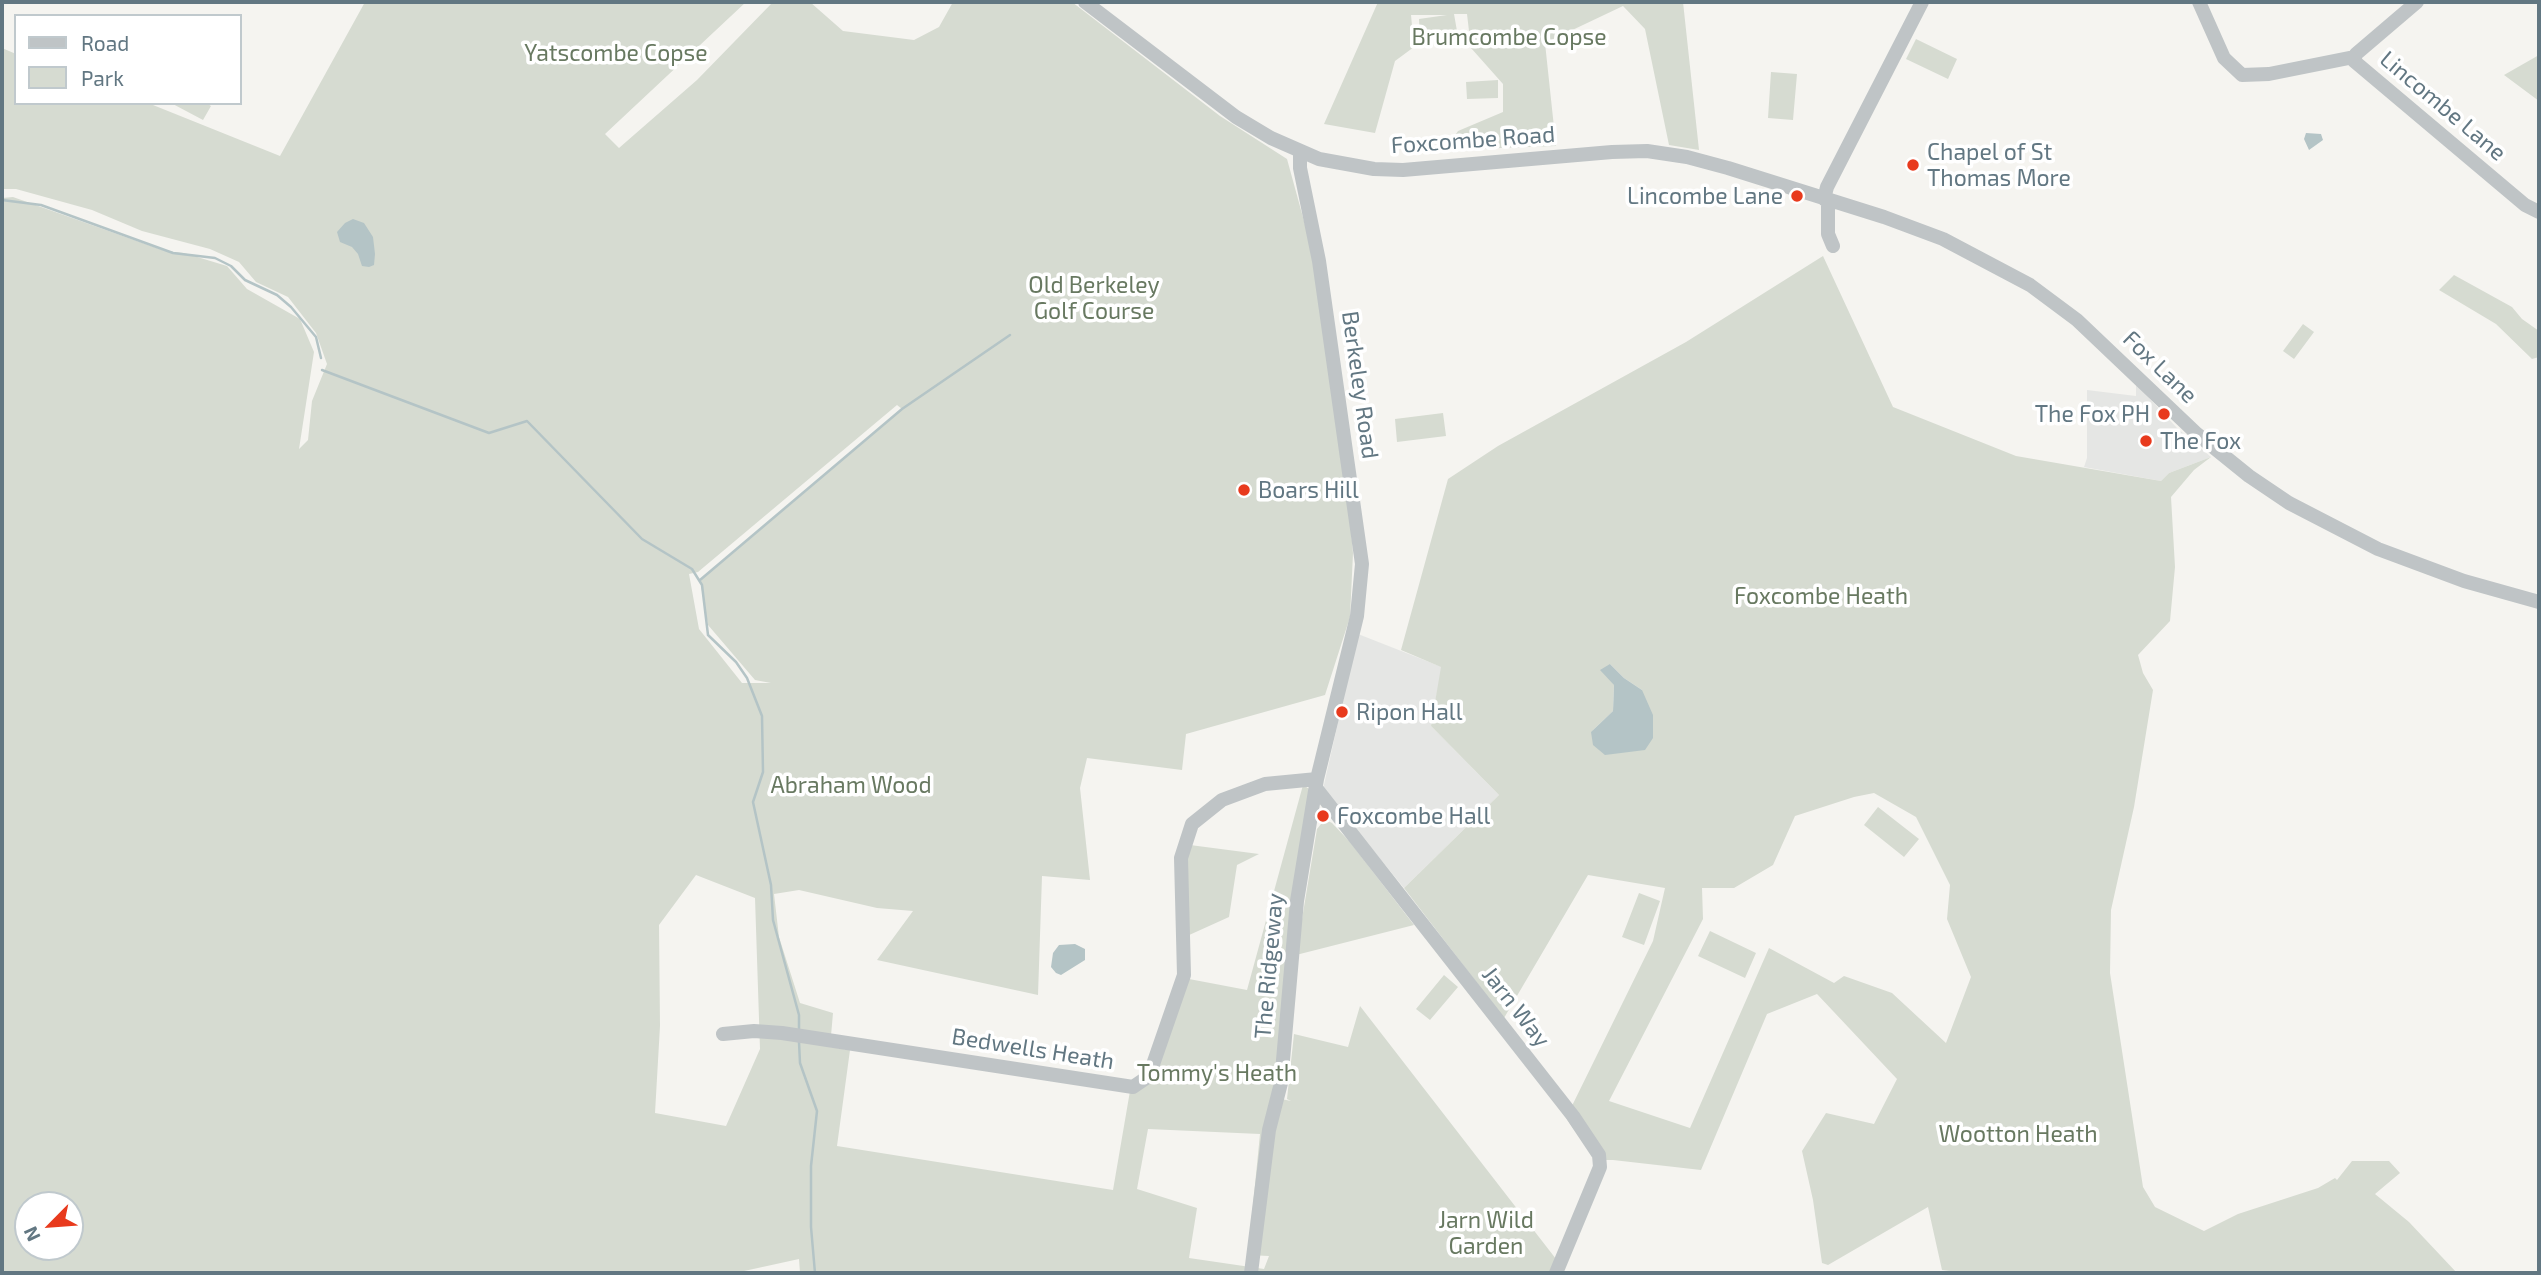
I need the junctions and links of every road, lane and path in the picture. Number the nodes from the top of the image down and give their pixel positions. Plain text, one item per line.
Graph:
1 (1085, 2) edge
2 (1923, 2) edge
3 (2199, 2) edge
4 (2417, 2) edge
5 (2354, 57) junction
6 (1300, 152) junction
7 (1826, 200) junction
8 (2539, 212) edge
9 (1833, 246) dead end
10 (2539, 603) edge
11 (1316, 784) junction
12 (723, 1034) dead end
13 (1251, 1273) edge
14 (1556, 1273) edge

1 - 6 street, Foxcombe Road
2 - 7 street
3 - 5 street, Lincombe Lane
4 - 5 street, Lincombe Lane
5 - 8 street, Lincombe Lane
6 - 7 street, Foxcombe Road
6 - 11 street, Berkeley Road
7 - 9 street
7 - 10 street, Fox Lane
11 - 12 street, Bedwells Heath
11 - 13 street, The Ridgeway
11 - 14 street, Jarn Way

